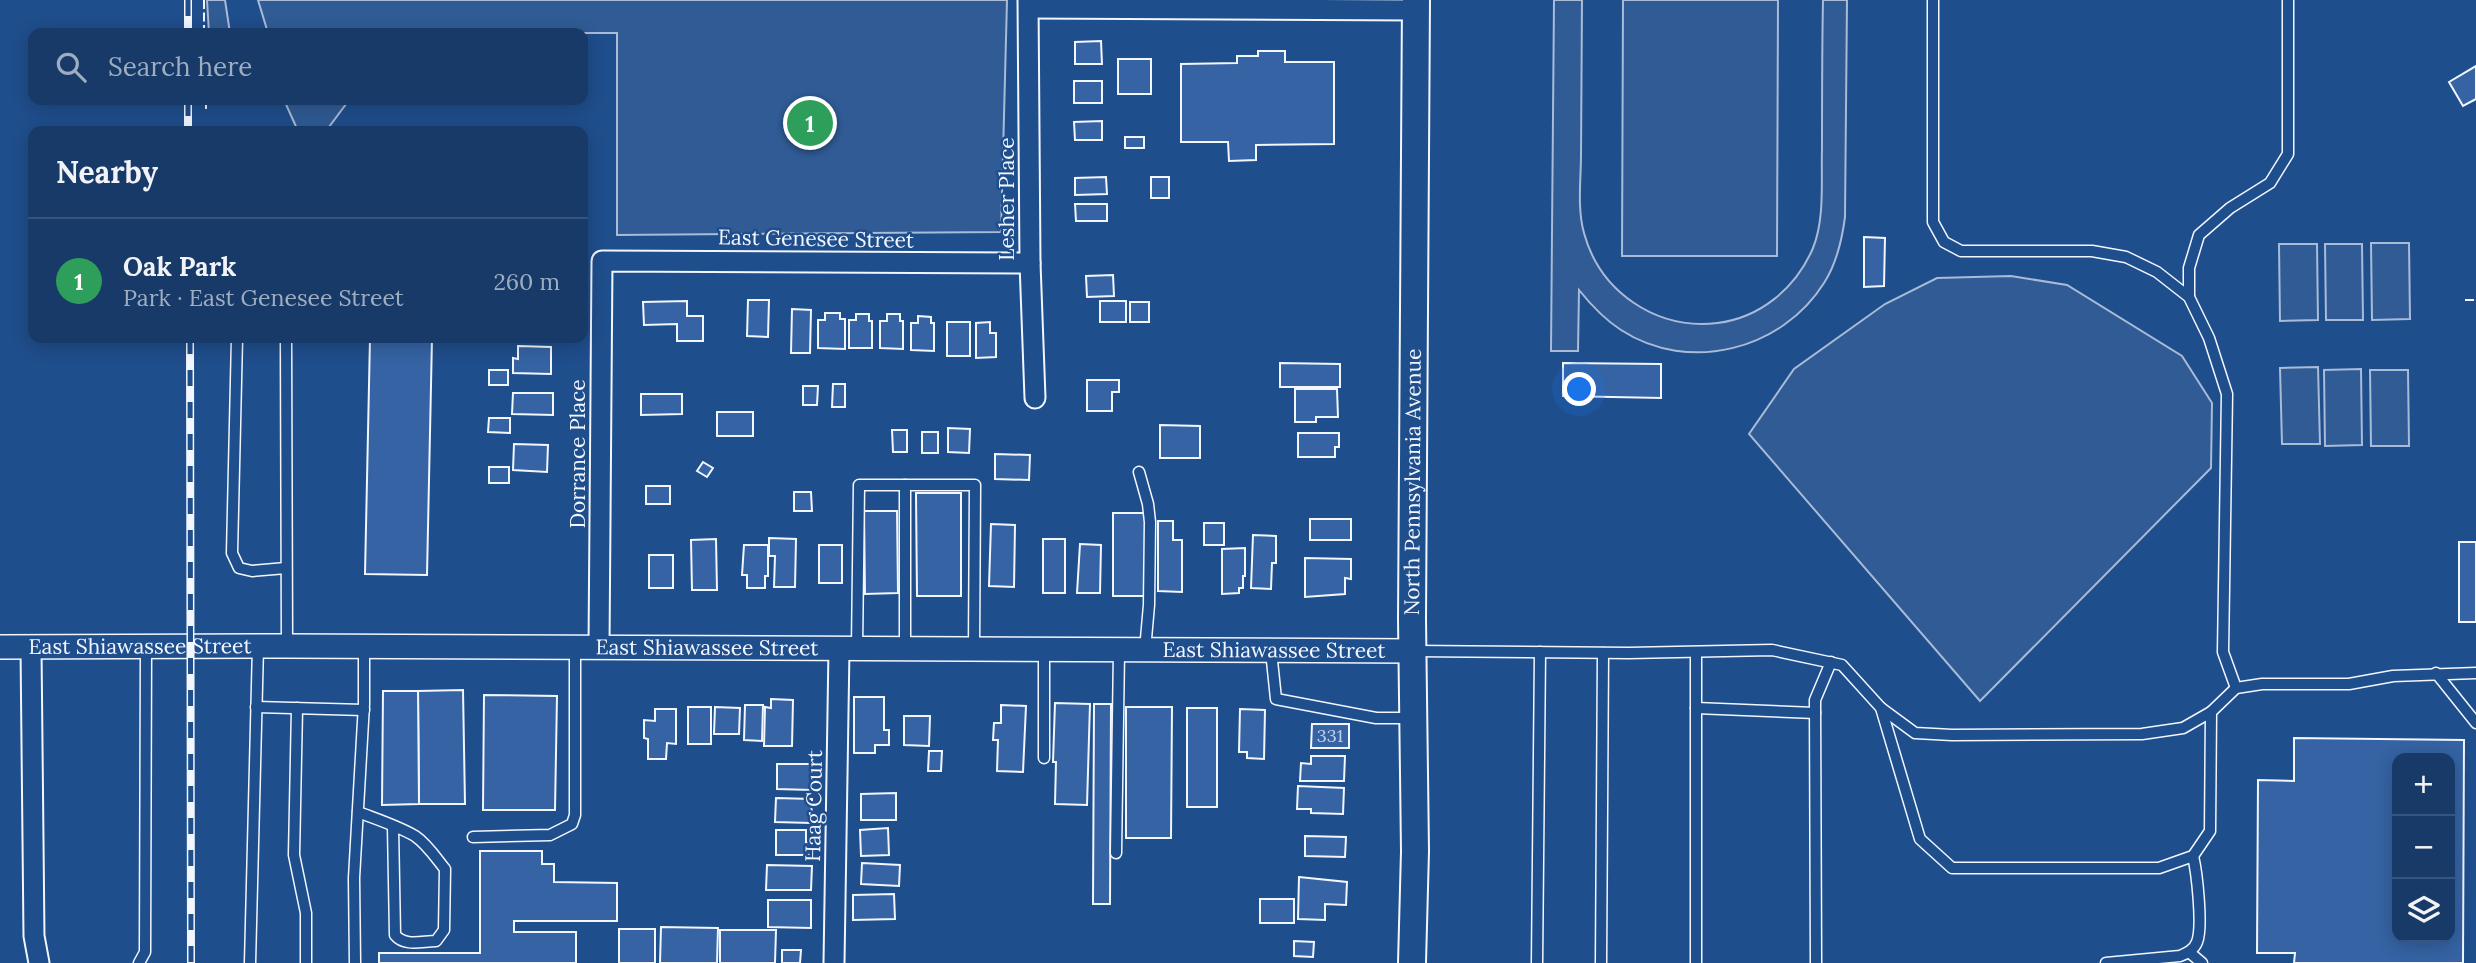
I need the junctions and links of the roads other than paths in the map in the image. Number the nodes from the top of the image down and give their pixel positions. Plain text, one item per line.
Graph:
1 (1933, 0) edge
2 (2288, 0) edge
3 (1028, 4) edge
4 (1416, 5) edge
5 (602, 261) joint
6 (1030, 263) junction
7 (2189, 297) junction
8 (237, 343) edge
9 (286, 343) edge
10 (1035, 398) dead end
11 (1139, 472) dead end
12 (905, 485) junction
13 (286, 568) junction
14 (146, 646) junction
15 (258, 646) junction
16 (287, 646) junction
17 (364, 646) junction
18 (0, 647) edge
19 (575, 647) junction
20 (31, 648) junction
21 (599, 648) junction
22 (848, 649) junction
23 (905, 650) junction
24 (974, 650) junction
25 (1044, 650) junction
26 (1119, 650) junction
27 (1145, 651) junction
28 (1271, 651) junction
29 (1413, 651) junction
30 (1540, 652) junction
31 (1696, 652) junction
32 (1603, 653) junction
33 (1831, 662) junction
34 (2436, 673) junction
35 (2476, 673) edge
36 (2236, 688) junction
37 (257, 707) junction
38 (297, 708) junction
39 (1696, 708) junction
40 (1881, 708) junction
41 (364, 710) junction
42 (2211, 712) junction
43 (1815, 713) junction
44 (1412, 718) junction
45 (2476, 723) edge
46 (1044, 758) dead end
47 (358, 812) junction
48 (393, 827) junction
49 (472, 837) dead end
50 (1116, 853) dead end
51 (2193, 856) junction
52 (2189, 952) junction
53 (39, 963) edge
54 (139, 963) edge
55 (250, 963) edge
56 (306, 963) edge
57 (355, 963) edge
58 (834, 963) edge
59 (1412, 963) edge
60 (1537, 963) edge
61 (1601, 963) edge
62 (1696, 963) edge
63 (1816, 963) edge
64 (2106, 963) edge
65 (2202, 963) edge

1 - 7 lane
2 - 7 lane
3 - 4 street
3 - 6 street, Lesher Place
4 - 29 main road, North Pennsylvania Avenue
5 - 6 street, East Genesee Street
5 - 21 street, Dorrance Place
6 - 10 street, Lesher Place
7 - 36 lane
8 - 13 lane
9 - 13 lane
11 - 27 lane
12 - 22 lane
12 - 23 lane
12 - 24 lane
13 - 16 lane
14 - 15 street, East Shiawassee Street
14 - 20 street, East Shiawassee Street
14 - 54 lane
15 - 16 street, East Shiawassee Street
15 - 37 lane
16 - 17 street, East Shiawassee Street
17 - 19 street, East Shiawassee Street
17 - 41 lane
18 - 20 street, East Shiawassee Street
19 - 21 street, East Shiawassee Street
19 - 49 lane
20 - 53 street
21 - 22 street, East Shiawassee Street
22 - 23 street, East Shiawassee Street
22 - 58 street, Haag Court
23 - 24 street, East Shiawassee Street
24 - 25 street, East Shiawassee Street
25 - 26 street, East Shiawassee Street
25 - 46 lane
26 - 27 street, East Shiawassee Street
26 - 50 lane
27 - 28 street, East Shiawassee Street
28 - 29 street, East Shiawassee Street
28 - 44 lane
29 - 30 lane
29 - 44 main road, North Pennsylvania Avenue
30 - 32 lane
30 - 60 lane
31 - 32 lane
31 - 33 lane
31 - 39 lane
32 - 61 lane
33 - 40 lane
33 - 43 lane
34 - 35 lane
34 - 36 lane
34 - 45 lane
36 - 42 lane
37 - 38 lane
37 - 55 lane
38 - 41 lane
38 - 56 lane
39 - 43 lane
39 - 62 lane
40 - 42 lane
40 - 51 lane
41 - 47 lane
42 - 51 lane
43 - 63 lane
44 - 59 main road, North Pennsylvania Avenue
47 - 48 lane
47 - 57 lane
48 - 48 lane
51 - 52 lane
52 - 64 lane
52 - 65 lane

